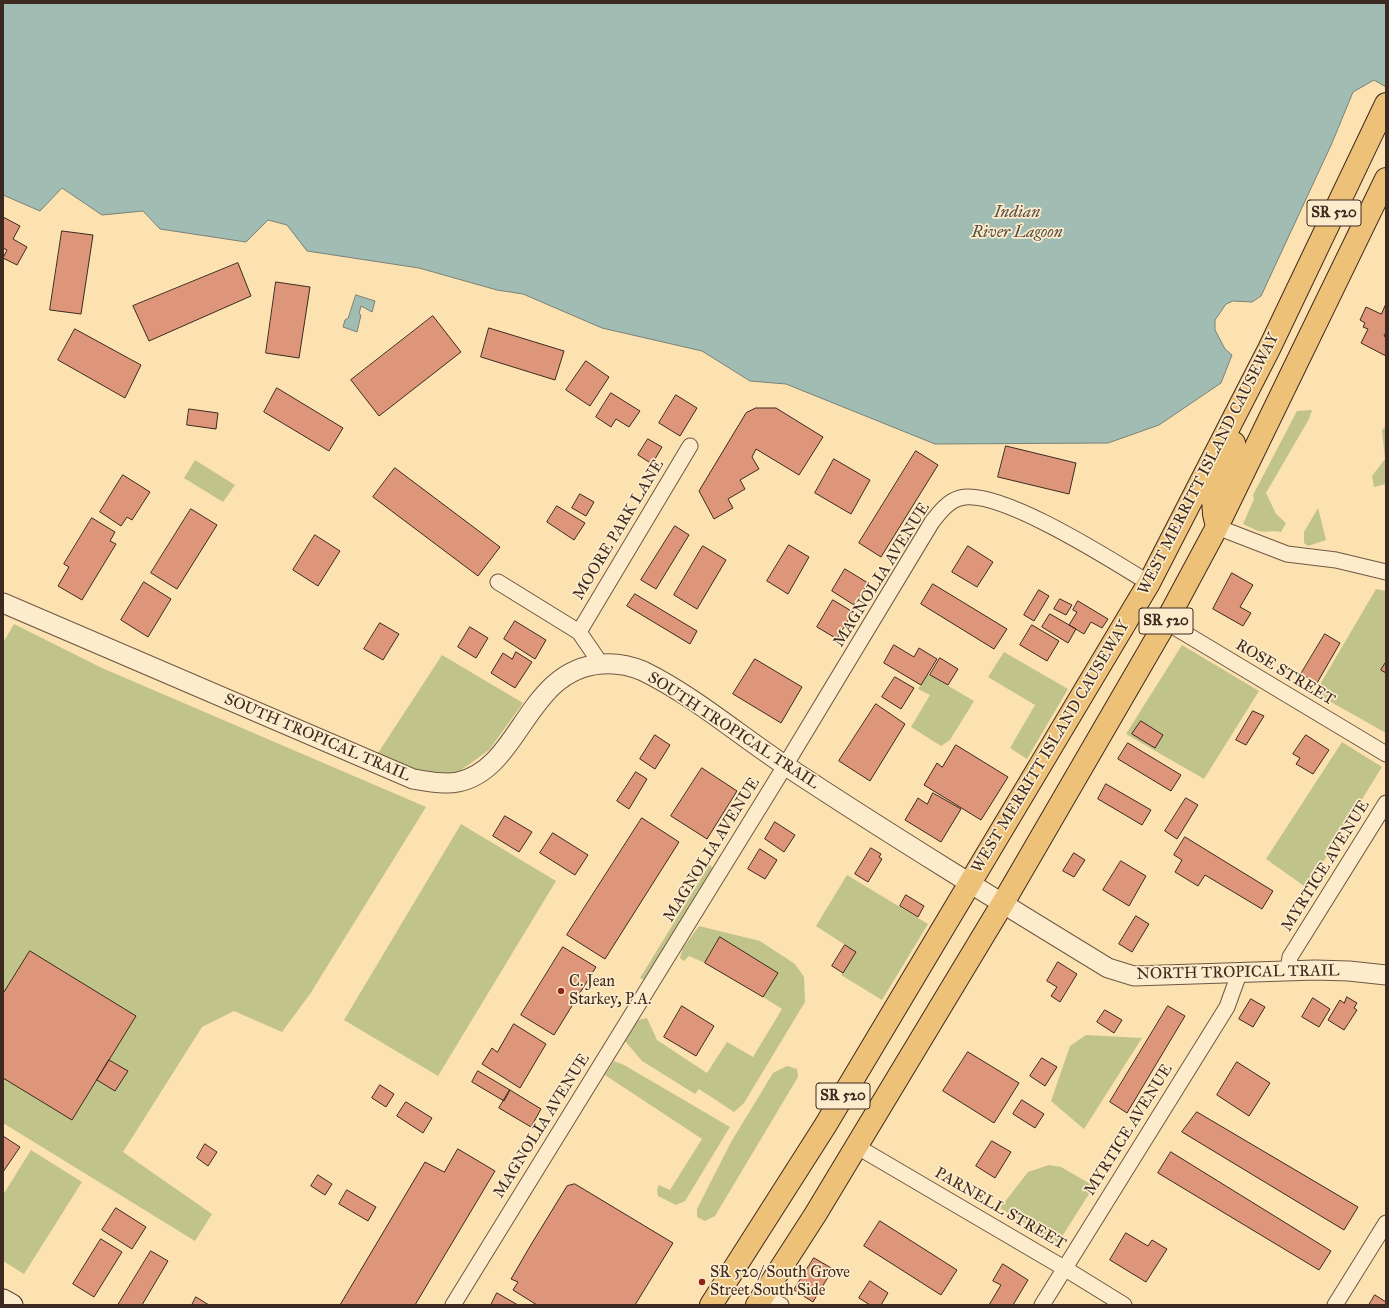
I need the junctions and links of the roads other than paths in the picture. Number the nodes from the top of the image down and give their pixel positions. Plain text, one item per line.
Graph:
1 (1386, 104) edge
2 (1386, 179) edge
3 (1269, 348) junction
4 (690, 446) dead end
5 (1217, 527) junction
6 (1386, 572) edge
7 (498, 582) dead end
8 (1149, 582) junction
9 (3, 603) edge
10 (1166, 622) junction
11 (579, 632) junction
12 (601, 664) junction
13 (1386, 754) edge
14 (786, 766) junction
15 (1386, 803) edge
16 (970, 884) junction
17 (1003, 903) junction
18 (1288, 970) junction
19 (1240, 971) junction
20 (1386, 975) edge
21 (856, 1146) junction
22 (1386, 1223) edge
23 (1064, 1268) junction
24 (3, 1300) edge
25 (759, 1304) edge
26 (12, 1305) edge
27 (453, 1305) edge
28 (711, 1305) edge
29 (780, 1305) edge
30 (1042, 1305) edge
31 (1124, 1305) edge
32 (1335, 1305) edge

1 - 3 main road, WEST MERRITT ISLAND CAUSEWAY / SR 520
2 - 5 main road, WEST MERRITT ISLAND CAUSEWAY / SR 520
3 - 5 main road
3 - 8 main road, WEST MERRITT ISLAND CAUSEWAY / SR 520
4 - 11 street, MOORE PARK LANE
5 - 6 street
5 - 10 main road, WEST MERRITT ISLAND CAUSEWAY / SR 520
7 - 11 street
8 - 14 street, MAGNOLIA AVENUE
8 - 16 main road, WEST MERRITT ISLAND CAUSEWAY / SR 520
9 - 12 street, SOUTH TROPICAL TRAIL
10 - 13 street, ROSE STREET
10 - 17 main road, WEST MERRITT ISLAND CAUSEWAY / SR 520
11 - 12 street
12 - 14 street, SOUTH TROPICAL TRAIL
14 - 16 street, SOUTH TROPICAL TRAIL
14 - 27 street, MAGNOLIA AVENUE
15 - 18 street, MYRTICE AVENUE
16 - 17 street, NORTH TROPICAL TRAIL
16 - 28 main road, WEST MERRITT ISLAND CAUSEWAY / SR 520
17 - 19 street, NORTH TROPICAL TRAIL
17 - 21 main road, WEST MERRITT ISLAND CAUSEWAY / SR 520
18 - 19 street, NORTH TROPICAL TRAIL
18 - 20 street, NORTH TROPICAL TRAIL
19 - 23 street, MYRTICE AVENUE
21 - 23 street, PARNELL STREET
21 - 25 main road, WEST MERRITT ISLAND CAUSEWAY / SR 520
22 - 32 street
23 - 30 street, MYRTICE AVENUE
23 - 31 street, PARNELL STREET
24 - 26 main road
25 - 29 street

